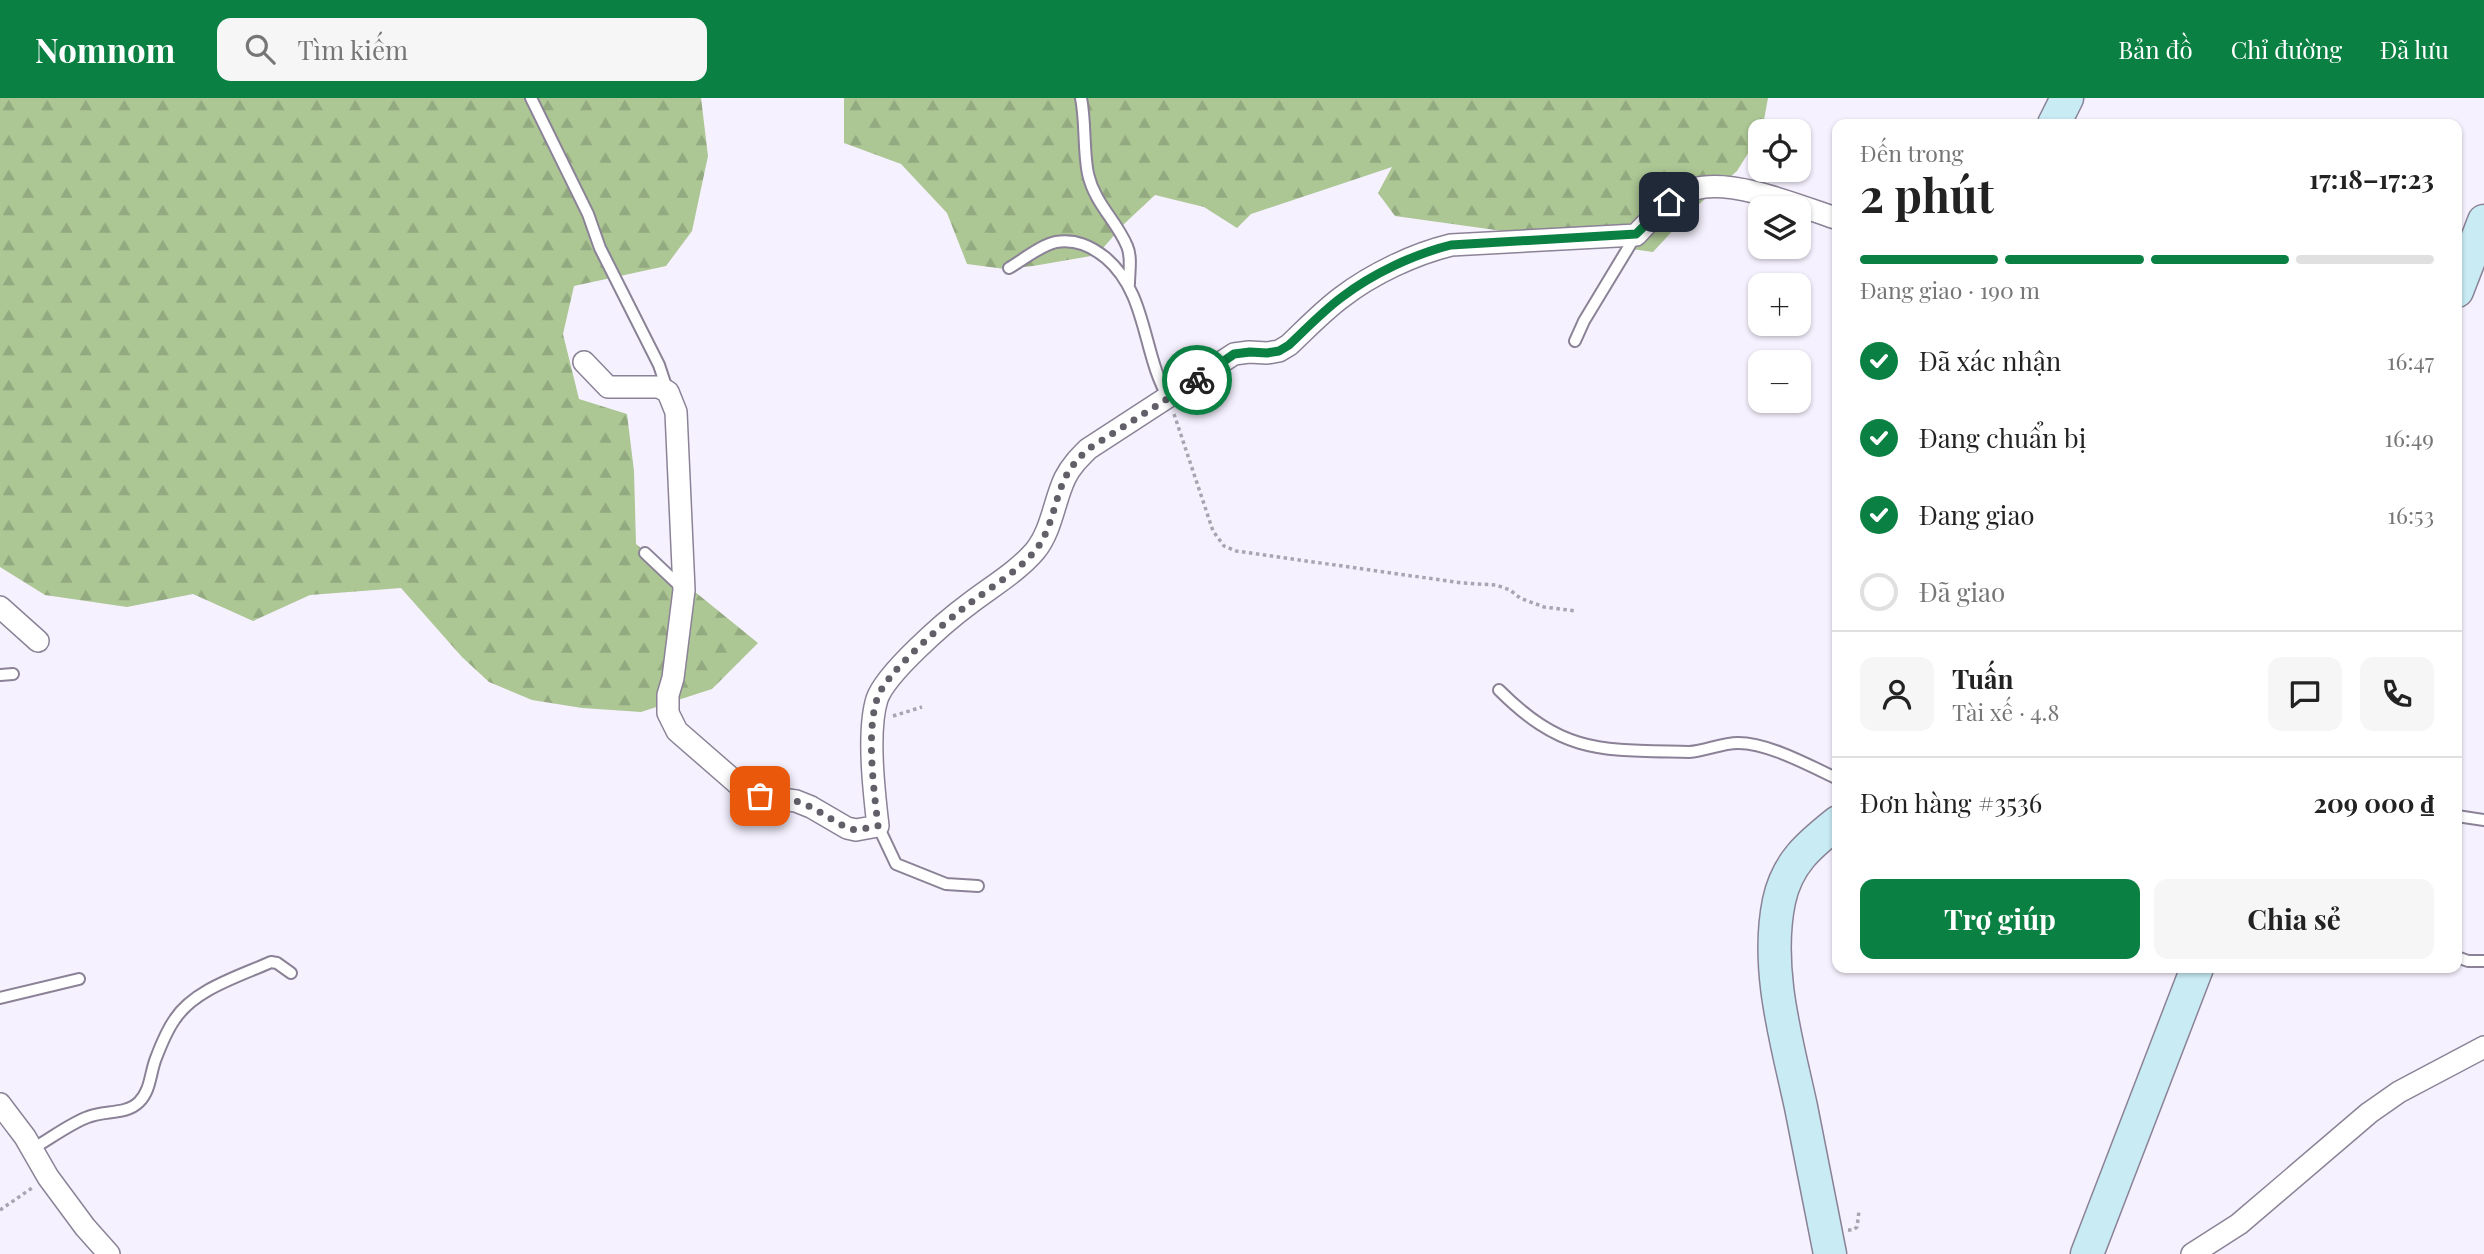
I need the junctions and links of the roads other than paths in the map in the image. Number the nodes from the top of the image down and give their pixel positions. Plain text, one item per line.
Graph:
1 (531, 98) edge
2 (1080, 98) edge
3 (2067, 98) edge
4 (2056, 119) edge
5 (1832, 217) edge
6 (2484, 221) edge
7 (1636, 234) junction
8 (1009, 268) dead end
9 (2462, 278) edge
10 (1129, 284) junction
11 (1575, 341) dead end
12 (584, 362) dead end
13 (668, 392) junction
14 (1169, 399) junction
15 (645, 553) dead end
16 (684, 590) junction
17 (0, 607) edge
18 (38, 641) dead end
19 (13, 674) dead end
20 (0, 675) edge
21 (1499, 690) dead end
22 (1832, 776) edge
23 (2462, 817) edge
24 (2484, 820) edge
25 (878, 826) junction
26 (1832, 827) edge
27 (978, 886) dead end
28 (2462, 959) edge
29 (2484, 961) edge
30 (291, 973) dead end
31 (2195, 973) edge
32 (79, 979) dead end
33 (0, 998) edge
34 (2484, 1047) edge
35 (0, 1104) edge
36 (32, 1149) junction
37 (109, 1254) edge
38 (1830, 1254) edge
39 (2087, 1254) edge
40 (2192, 1254) edge

1 - 13 lane
2 - 10 lane
3 - 4 street
5 - 7 street
6 - 9 street
7 - 11 lane
7 - 14 street
8 - 10 lane
10 - 14 lane
12 - 13 street
13 - 16 street
14 - 25 street
15 - 16 lane
16 - 25 street
17 - 18 street
19 - 20 lane
21 - 22 lane
23 - 24 lane
25 - 27 lane
26 - 38 street
28 - 29 lane
30 - 36 lane
31 - 39 street
32 - 33 lane
34 - 40 street
35 - 36 street
36 - 37 street

